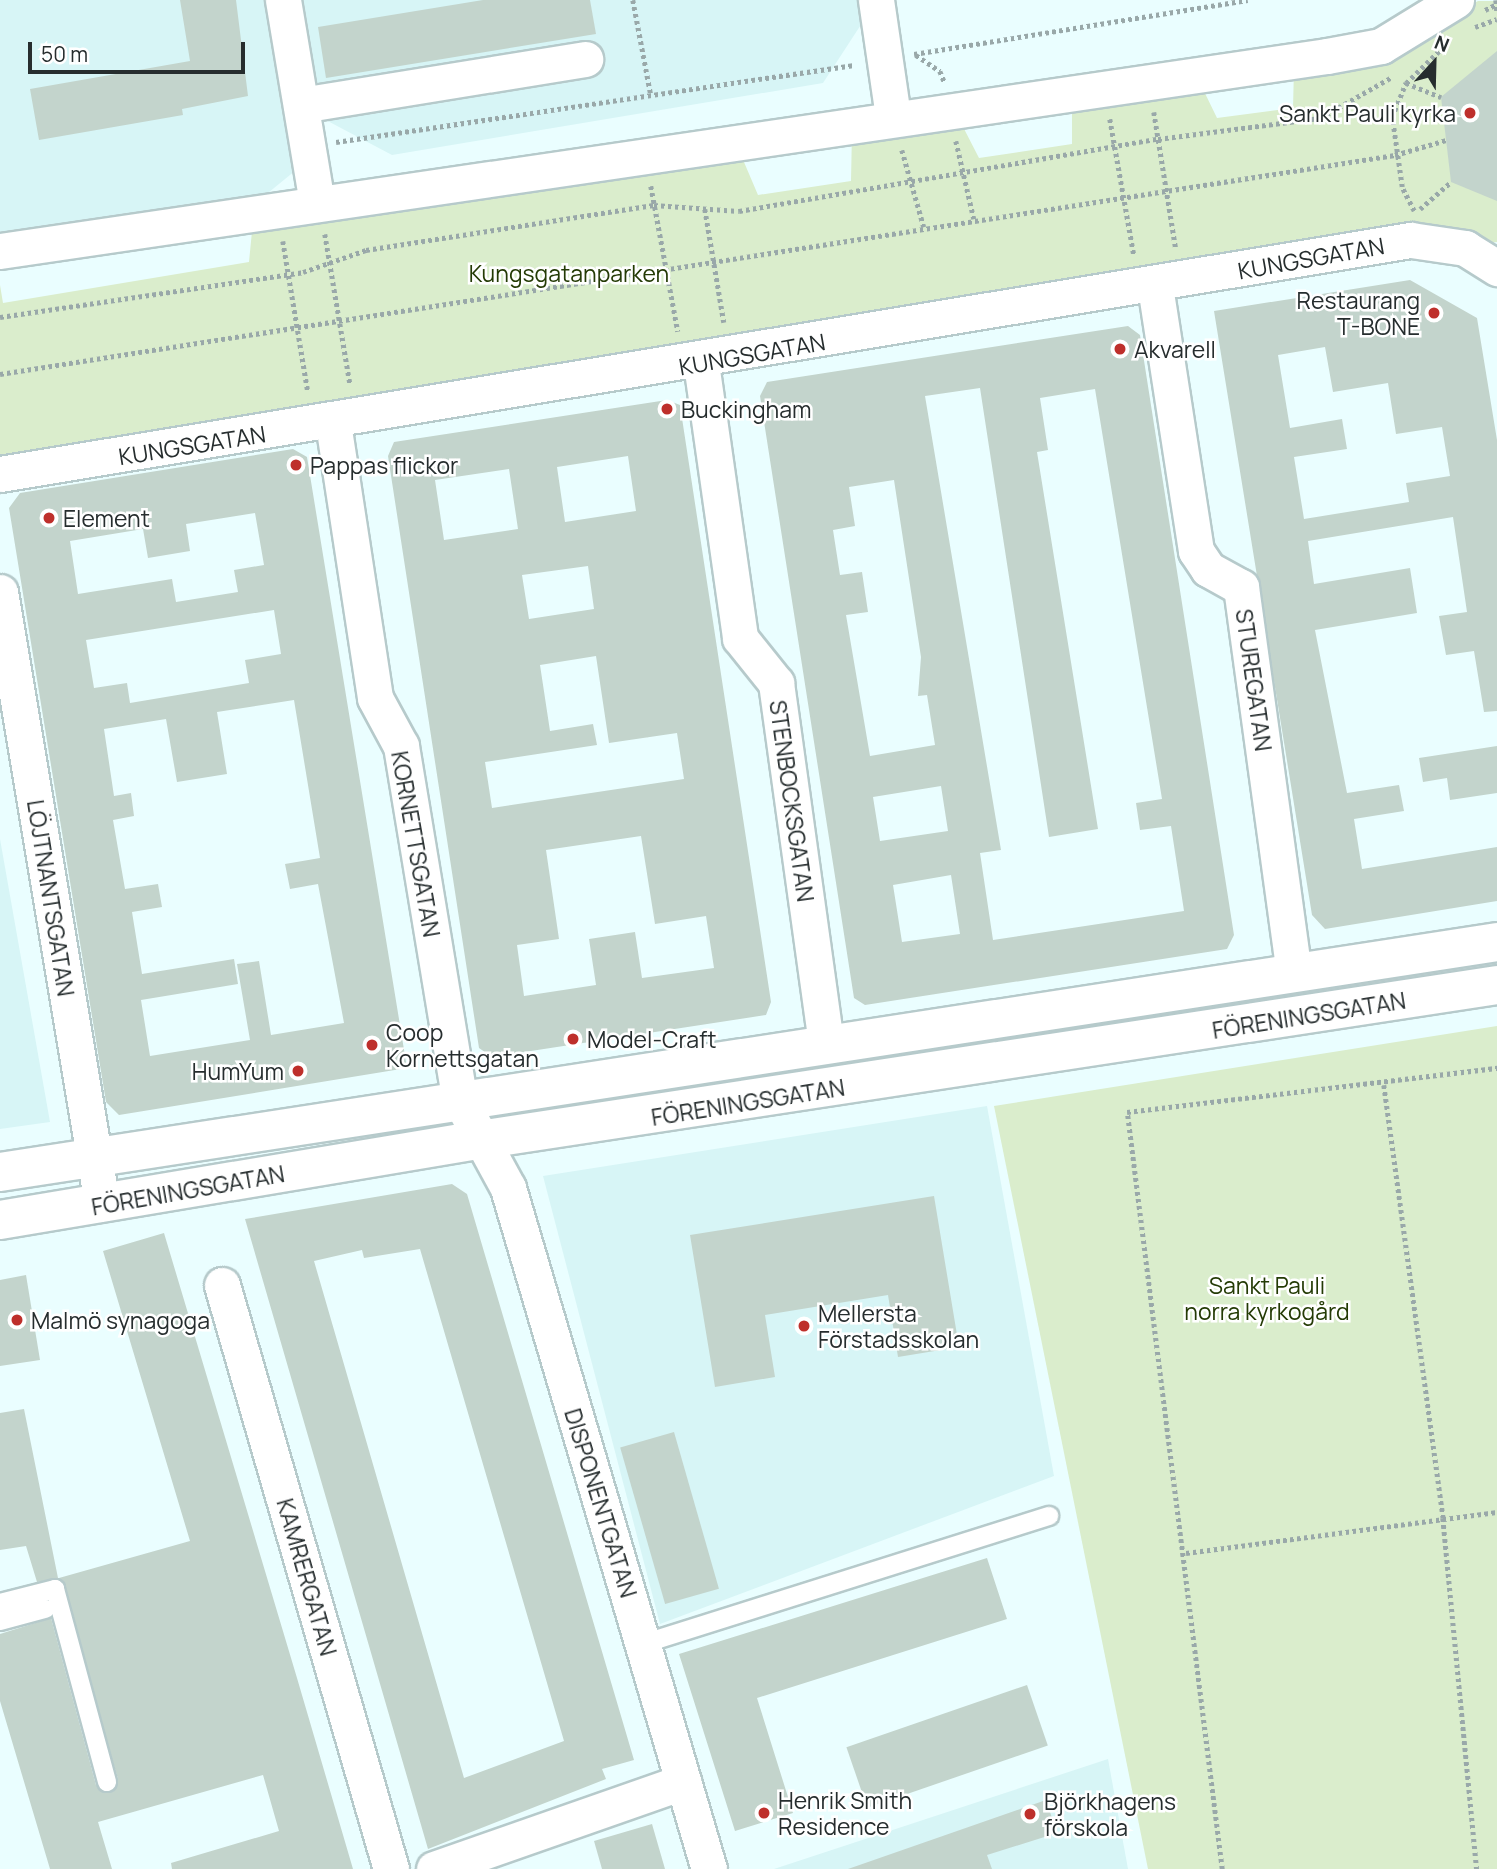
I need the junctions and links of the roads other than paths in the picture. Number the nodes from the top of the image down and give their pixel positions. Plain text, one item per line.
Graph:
1 (283, 0) edge
2 (876, 0) edge
3 (1461, 18) edge
4 (584, 59) dead end
5 (301, 105) junction
6 (894, 116) junction
7 (317, 203) junction
8 (0, 251) edge
9 (1497, 268) edge
10 (1158, 285) junction
11 (706, 362) junction
12 (323, 424) junction
13 (0, 474) edge
14 (0, 592) edge
15 (1497, 942) edge
16 (1294, 973) junction
17 (1497, 985) edge
18 (826, 1043) junction
19 (459, 1098) junction
20 (486, 1139) junction
21 (94, 1157) junction
22 (0, 1172) edge
23 (102, 1204) junction
24 (0, 1220) edge
25 (222, 1285) dead end
26 (1049, 1516) dead end
27 (0, 1603) edge
28 (45, 1609) dead end
29 (0, 1621) edge
30 (643, 1644) junction
31 (107, 1782) dead end
32 (683, 1782) junction
33 (391, 1869) edge
34 (434, 1869) edge
35 (709, 1869) edge

1 - 5 street
2 - 6 street
3 - 6 street
4 - 5 street
5 - 7 street
6 - 7 street
7 - 8 street
9 - 10 street, KUNGSGATAN
10 - 11 street, KUNGSGATAN
10 - 16 street, STUREGATAN
11 - 12 street, KUNGSGATAN
11 - 18 street, STENBOCKSGATAN
12 - 13 street, KUNGSGATAN
12 - 19 street, KORNETTSGATAN
14 - 21 street, LÖJTNANTSGATAN
15 - 16 street, FÖRENINGSGATAN
16 - 18 street, FÖRENINGSGATAN
17 - 20 street, FÖRENINGSGATAN
18 - 19 street, FÖRENINGSGATAN
19 - 20 street, KORNETTSGATAN
19 - 21 street, FÖRENINGSGATAN
20 - 23 street, FÖRENINGSGATAN
20 - 30 street, DISPONENTGATAN
21 - 22 street, FÖRENINGSGATAN
21 - 23 street, LÖJTNANTSGATAN
23 - 24 street, FÖRENINGSGATAN
25 - 33 street, KAMRERGATAN
26 - 30 lane
27 - 31 lane
28 - 29 lane
30 - 32 street, DISPONENTGATAN
32 - 34 street
32 - 35 street, DISPONENTGATAN

